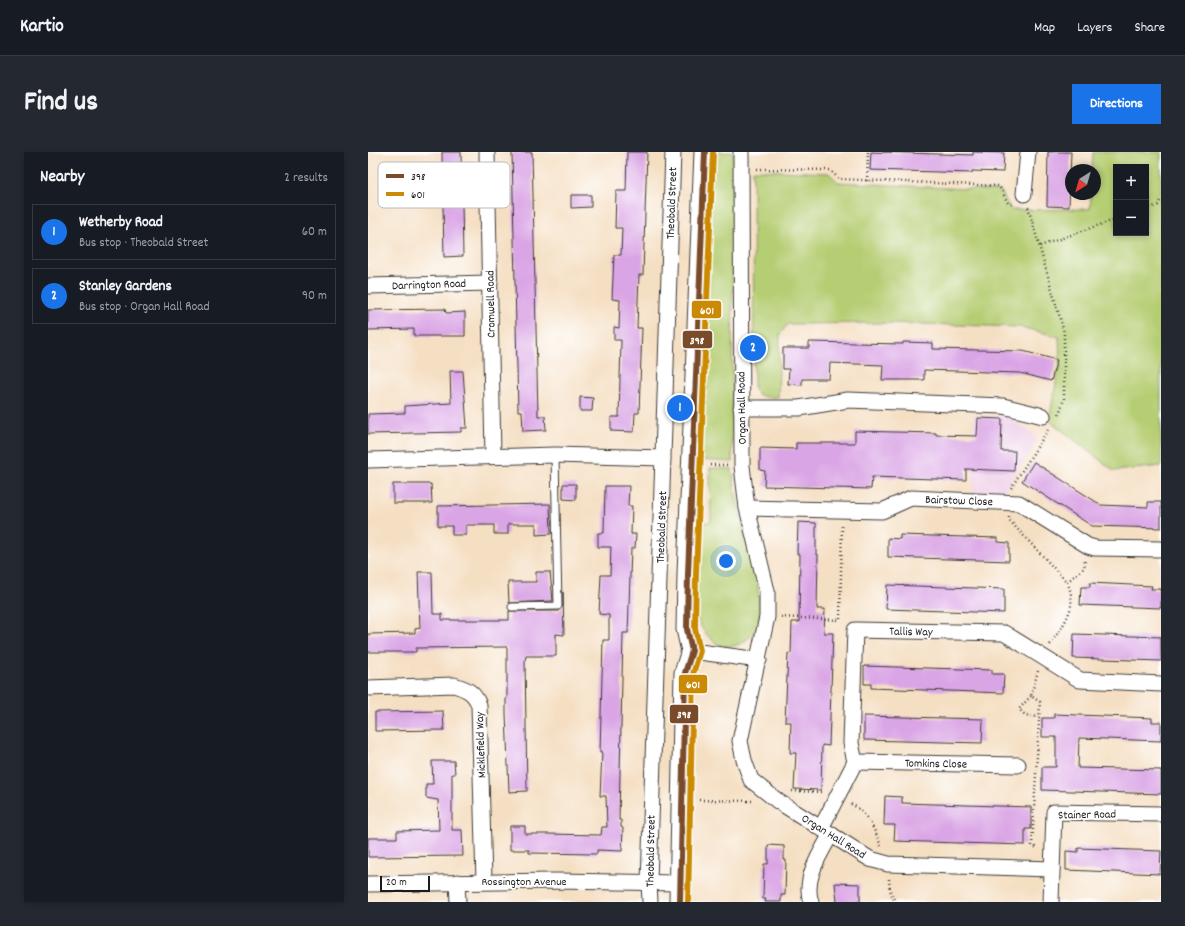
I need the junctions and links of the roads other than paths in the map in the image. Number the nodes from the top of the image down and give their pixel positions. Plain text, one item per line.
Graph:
1 (487, 152) edge
2 (673, 152) edge
3 (705, 152) edge
4 (741, 152) edge
5 (1028, 152) edge
6 (487, 162) edge
7 (1022, 203) road end
8 (488, 208) edge
9 (490, 283) junction
10 (368, 286) edge
11 (741, 408) junction
12 (1043, 416) dead end
13 (555, 455) junction
14 (493, 456) junction
15 (663, 458) junction
16 (368, 460) edge
17 (747, 508) junction
18 (1161, 549) edge
19 (512, 607) dead end
20 (692, 651) junction
21 (759, 660) junction
22 (1161, 684) edge
23 (368, 688) edge
24 (855, 762) junction
25 (1018, 765) dead end
26 (1161, 814) edge
27 (826, 831) junction
28 (1052, 869) junction
29 (457, 882) junction
30 (484, 882) junction
31 (649, 882) junction
32 (368, 884) edge
33 (680, 893) edge
34 (458, 902) edge
35 (650, 902) edge
36 (812, 902) edge
37 (1051, 902) edge

1 - 6 street, Cromwell Road
2 - 15 street, Theobald Street
3 - 20 street
4 - 11 street, Organ Hall Road
5 - 7 street
8 - 9 street, Cromwell Road
9 - 10 street, Darrington Road
9 - 14 street, Cromwell Road
11 - 12 street
11 - 17 street, Organ Hall Road
13 - 14 street
13 - 15 street
13 - 19 lane
14 - 16 street
15 - 31 street, Theobald Street
17 - 18 street, Bairstow Close
17 - 21 street, Organ Hall Road
20 - 21 street
20 - 33 street
21 - 27 street, Organ Hall Road
22 - 24 street, Tallis Way
23 - 30 street, Micklefield Way
24 - 25 street, Tomkins Close
24 - 27 street
26 - 28 street, Stainer Road
27 - 28 street, Organ Hall Road
27 - 36 street
28 - 37 street, Stainer Road
29 - 30 street, Rossington Avenue
29 - 32 street, Rossington Avenue
29 - 34 street
30 - 31 street, Rossington Avenue
31 - 33 street, Rossington Avenue
31 - 35 street, Theobald Street

